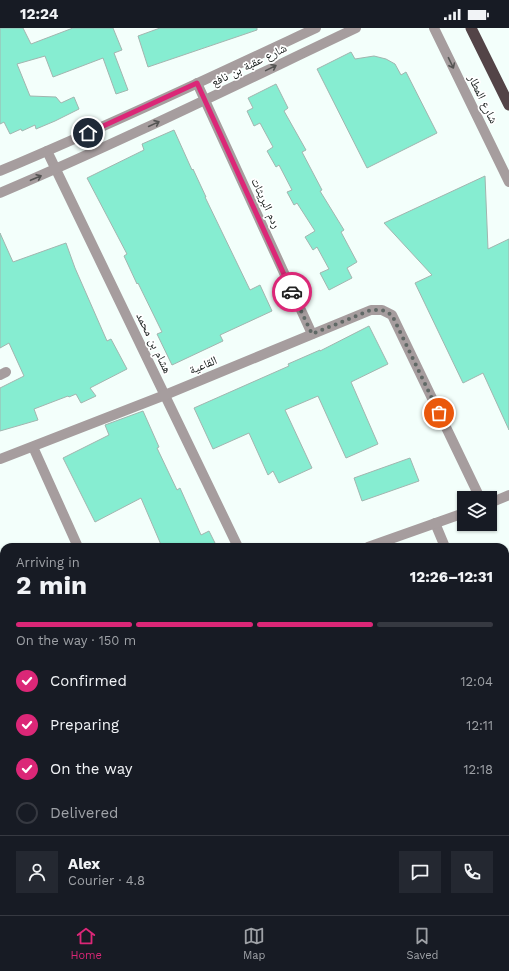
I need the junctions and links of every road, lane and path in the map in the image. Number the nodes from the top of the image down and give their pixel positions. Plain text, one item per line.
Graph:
1 (316, 28) edge
2 (356, 28) edge
3 (434, 28) edge
4 (471, 28) edge
5 (197, 83) junction
6 (205, 100) junction
7 (509, 105) edge
8 (47, 151) junction
9 (56, 169) junction
10 (0, 171) edge
11 (509, 182) edge
12 (0, 194) edge
13 (312, 334) junction
14 (165, 396) junction
15 (33, 447) junction
16 (0, 459) edge
17 (477, 491) edge
18 (509, 495) edge
19 (497, 500) edge
20 (457, 515) edge
21 (434, 523) junction
22 (76, 543) edge
23 (236, 543) edge
24 (379, 543) edge
25 (443, 543) edge

1 - 5 street, شارع عقبة بن نافع
6 -> 2 street, شارع عقبة بن نافع
3 -> 11 street, شارع المطار
4 - 7 highway, شارع المطار
5 - 6 street, ردم البريثات
5 - 8 street, شارع عقبة بن نافع
9 -> 6 street, شارع عقبة بن نافع
6 - 13 street, ردم البريثات
8 - 9 street, هشام بن محمد
8 - 10 street, شارع عقبة بن نافع
12 -> 9 street, شارع عقبة بن نافع
9 - 14 street, هشام بن محمد
13 - 14 street, القاعية
13 - 17 street, القاعية
14 - 15 street, القاعية
14 - 23 street, هشام بن محمد
15 - 16 street, القاعية
15 - 22 street
18 - 19 street
20 - 21 street
21 - 24 street
21 - 25 street

